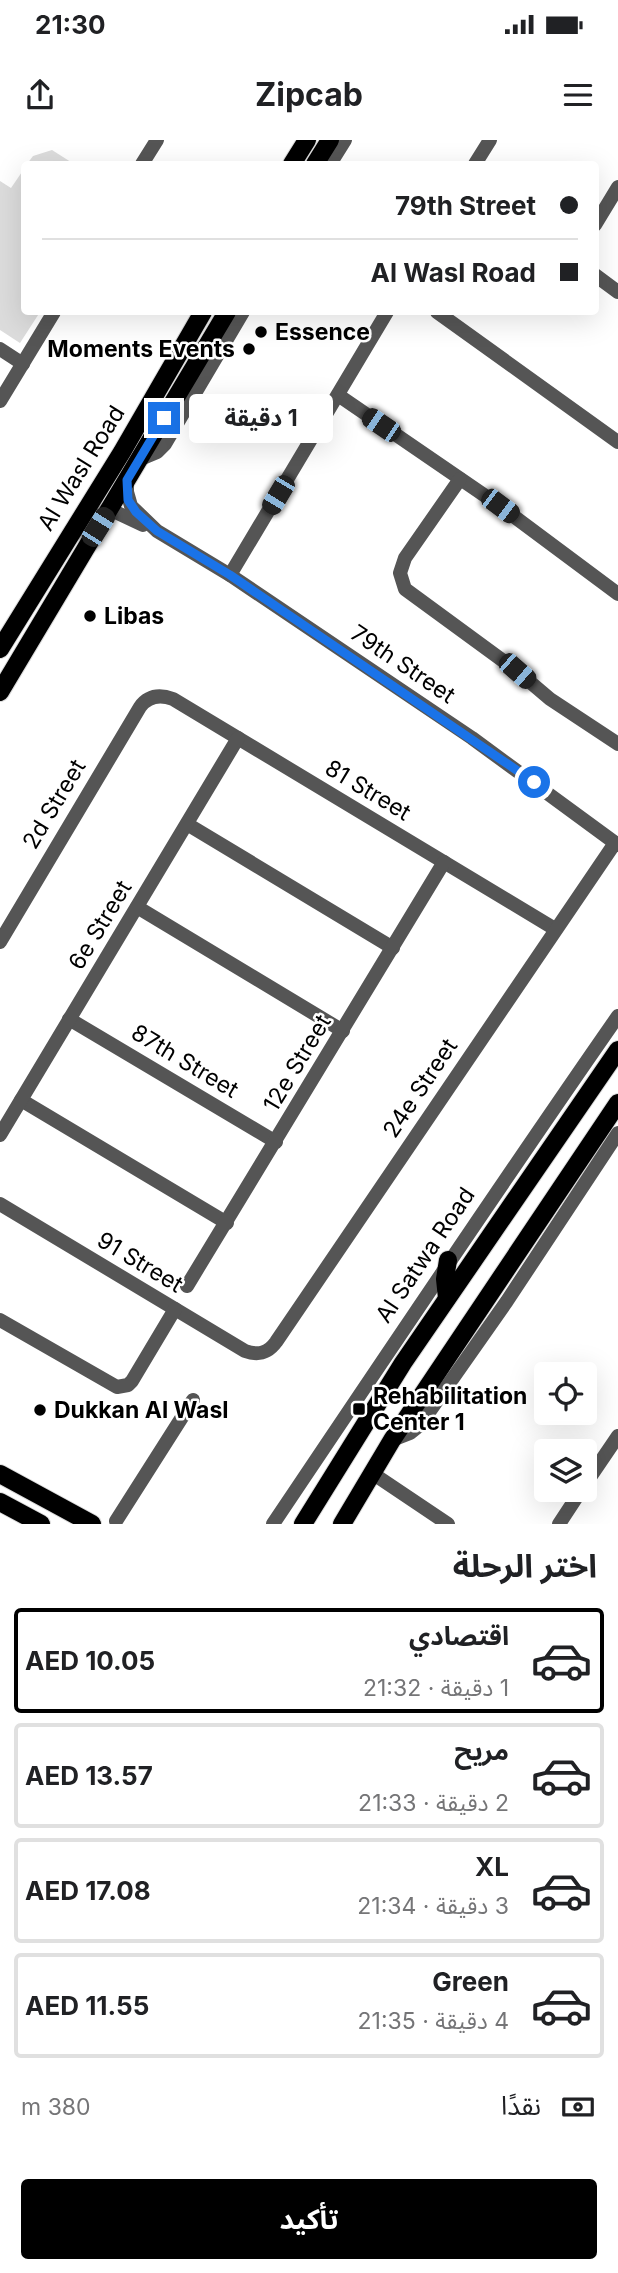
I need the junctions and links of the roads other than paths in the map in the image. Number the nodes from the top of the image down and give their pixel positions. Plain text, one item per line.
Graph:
1 (157, 140) edge
2 (307, 140) edge
3 (330, 140) edge
4 (345, 140) edge
5 (490, 140) edge
6 (144, 161) edge
7 (294, 161) edge
8 (317, 161) edge
9 (332, 161) edge
10 (477, 161) edge
11 (618, 187) edge
12 (599, 218) edge
13 (599, 278) edge
14 (618, 292) edge
15 (52, 315) edge
16 (200, 315) edge
17 (225, 315) edge
18 (241, 315) edge
19 (385, 315) edge
20 (441, 315) edge
21 (0, 349) edge
22 (23, 364) junction
23 (338, 395) junction
24 (0, 401) edge
25 (618, 442) edge
26 (122, 452) junction
27 (138, 460) junction
28 (460, 479) junction
29 (127, 480) junction
30 (109, 509) junction
31 (157, 531) junction
32 (230, 575) junction
33 (618, 594) edge
34 (0, 649) edge
35 (0, 692) edge
36 (155, 696) joint
37 (238, 738) junction
38 (618, 744) edge
39 (187, 824) junction
40 (617, 844) edge
41 (444, 862) junction
42 (137, 907) junction
43 (555, 929) junction
44 (0, 942) edge
45 (393, 948) junction
46 (618, 1016) edge
47 (69, 1019) junction
48 (343, 1031) junction
49 (618, 1050) edge
50 (588, 1096) junction
51 (21, 1100) junction
52 (618, 1103) edge
53 (618, 1133) edge
54 (0, 1135) edge
55 (276, 1142) junction
56 (585, 1152) junction
57 (0, 1204) edge
58 (227, 1223) junction
59 (448, 1261) junction
60 (187, 1286) dead end
61 (447, 1298) junction
62 (175, 1309) junction
63 (0, 1320) edge
64 (258, 1354) joint
65 (193, 1400) dead end
66 (618, 1436) edge
67 (392, 1440) junction
68 (597, 1467) edge
69 (372, 1473) junction
70 (0, 1474) edge
71 (323, 1492) junction
72 (0, 1502) edge
73 (574, 1502) edge
74 (116, 1521) dead end
75 (40, 1524) edge
76 (92, 1524) edge
77 (274, 1524) edge
78 (303, 1524) edge
79 (316, 1524) edge
80 (342, 1524) edge
81 (448, 1524) edge
82 (559, 1524) edge

1 - 6 street
2 - 7 main road
3 - 8 main road
4 - 9 street
5 - 10 street
11 - 12 street
13 - 14 street
15 - 22 street
16 - 26 main road, Al Wasl Road
17 - 27 main road, Al Wasl Road
18 - 27 street
19 - 23 street
20 - 25 street
21 - 22 street
22 - 24 street
23 - 28 street
23 - 32 street
26 - 30 main road
26 - 34 main road, Al Wasl Road
27 - 29 main road, Al Wasl Road
28 - 33 street
28 - 38 street
29 - 30 main road, Al Wasl Road
29 - 31 street, 79th Street
30 - 31 street, 79th Street
30 - 35 main road, Al Wasl Road
31 - 32 street, 79th Street
32 - 40 street, 79th Street
36 - 37 street, 81 Street
36 - 44 street, 2d Street
37 - 39 street, 6e Street
37 - 41 street, 81 Street
39 - 42 street, 6e Street
39 - 45 street
40 - 43 street, 24e Street
41 - 43 street, 81 Street
41 - 45 street, 12e Street
42 - 47 street, 6e Street
42 - 48 street
43 - 64 street, 24e Street
45 - 48 street, 12e Street
46 - 59 street, Al Satwa Road
47 - 51 street, 6e Street
47 - 55 street, 87th Street
48 - 55 street, 12e Street
49 - 50 main road, Al Satwa Road
50 - 56 main road
50 - 61 main road, Al Satwa Road
51 - 54 street, 6e Street
51 - 58 street
52 - 56 main road
53 - 67 street
55 - 58 street, 12e Street
56 - 67 main road
57 - 62 street, 91 Street
58 - 60 street, 12e Street
59 - 61 main road
59 - 77 street, Al Satwa Road
61 - 71 main road, Al Satwa Road
62 - 63 street
62 - 64 street, 91 Street
65 - 74 street
66 - 68 street
67 - 69 main road
69 - 80 main road
69 - 81 street
70 - 76 main road
71 - 78 main road, Al Satwa Road
71 - 79 main road
72 - 75 main road
73 - 82 street

